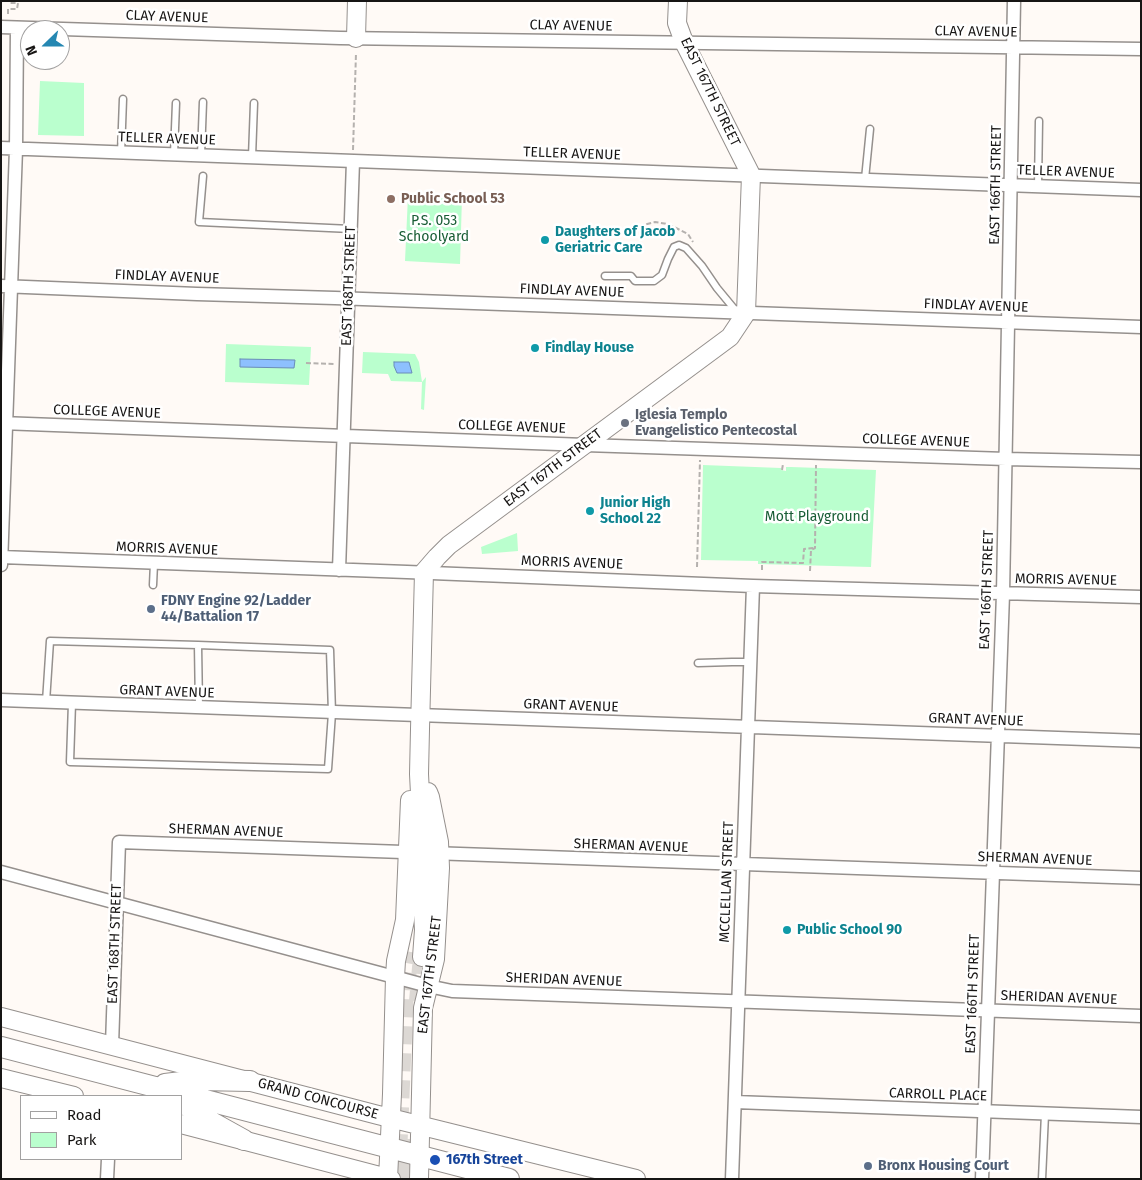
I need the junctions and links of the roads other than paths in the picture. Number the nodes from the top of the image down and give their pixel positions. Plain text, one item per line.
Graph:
1 (357, 1) edge
2 (678, 1) edge
3 (1014, 1) edge
4 (1, 27) edge
5 (17, 28) junction
6 (356, 38) junction
7 (684, 42) junction
8 (1014, 47) junction
9 (1141, 49) edge
10 (123, 99) dead end
11 (203, 102) dead end
12 (176, 103) dead end
13 (254, 103) dead end
14 (1039, 121) dead end
15 (870, 129) dead end
16 (1, 148) edge
17 (16, 149) junction
18 (121, 152) junction
19 (174, 154) junction
20 (201, 155) junction
21 (252, 157) junction
22 (353, 161) junction
23 (751, 175) junction
24 (203, 176) dead end
25 (865, 180) junction
26 (1011, 185) junction
27 (1038, 186) junction
28 (1141, 190) edge
29 (351, 229) junction
30 (605, 276) dead end
31 (6, 286) edge
32 (349, 298) junction
33 (741, 313) junction
34 (1008, 322) junction
35 (1141, 327) edge
36 (4, 423) edge
37 (343, 435) junction
38 (585, 445) junction
39 (1006, 459) junction
40 (1141, 462) edge
41 (1, 558) edge
42 (154, 563) junction
43 (1, 565) edge
44 (339, 570) junction
45 (424, 572) junction
46 (153, 585) dead end
47 (753, 586) junction
48 (1003, 594) junction
49 (1141, 597) edge
50 (198, 645) junction
51 (750, 662) junction
52 (698, 663) dead end
53 (1, 700) edge
54 (46, 702) junction
55 (72, 703) junction
56 (199, 708) junction
57 (332, 713) junction
58 (420, 716) junction
59 (748, 727) junction
60 (998, 736) junction
61 (1141, 741) edge
62 (419, 774) junction
63 (120, 842) joint
64 (424, 853) junction
65 (742, 865) junction
66 (1, 872) edge
67 (992, 873) junction
68 (1141, 878) edge
69 (117, 902) junction
70 (417, 954) tunnel mouth
71 (395, 977) junction
72 (428, 986) junction
73 (738, 1001) junction
74 (988, 1010) junction
75 (1141, 1016) edge
76 (1, 1017) edge
77 (112, 1045) junction
78 (1, 1047) edge
79 (1, 1078) edge
80 (250, 1082) junction
81 (169, 1093) edge
82 (70, 1095) edge
83 (182, 1096) edge
84 (735, 1102) junction
85 (182, 1103) edge
86 (984, 1111) junction
87 (1045, 1114) junction
88 (1141, 1117) edge
89 (391, 1118) junction
90 (182, 1124) edge
91 (421, 1126) junction
92 (244, 1140) junction
93 (390, 1148) junction
94 (420, 1156) junction
95 (108, 1160) edge
96 (389, 1178) edge
97 (107, 1179) edge
98 (419, 1179) edge
99 (509, 1179) edge
100 (636, 1179) edge
101 (732, 1179) edge
102 (982, 1179) edge
103 (1042, 1179) edge

1 - 6 street
2 - 7 street, EAST 167TH STREET
3 - 8 street, EAST 166TH STREET
4 - 5 street, CLAY AVENUE
5 - 6 street, CLAY AVENUE
5 - 17 street
6 - 7 street, CLAY AVENUE
7 - 8 street, CLAY AVENUE
7 - 23 street, EAST 167TH STREET
8 - 9 street, CLAY AVENUE
8 - 26 street, EAST 166TH STREET
10 - 18 lane
11 - 20 lane
12 - 19 lane
13 - 21 lane
14 - 27 lane
15 - 25 lane
16 - 17 street, TELLER AVENUE
17 - 18 street, TELLER AVENUE
17 - 31 street
18 - 19 street, TELLER AVENUE
19 - 20 street, TELLER AVENUE
20 - 21 street, TELLER AVENUE
21 - 22 street, TELLER AVENUE
22 - 23 street, TELLER AVENUE
22 - 29 street, EAST 168TH STREET
23 - 25 street, TELLER AVENUE
23 - 33 street, EAST 167TH STREET
24 - 29 lane
25 - 26 street, TELLER AVENUE
26 - 27 street, TELLER AVENUE
26 - 34 street, EAST 166TH STREET
27 - 28 street, TELLER AVENUE
29 - 32 street, EAST 168TH STREET
30 - 33 lane
31 - 32 street, FINDLAY AVENUE
31 - 36 street
32 - 33 street, FINDLAY AVENUE
32 - 37 street, EAST 168TH STREET
33 - 34 street, FINDLAY AVENUE
33 - 38 street, EAST 167TH STREET
34 - 35 street, FINDLAY AVENUE
34 - 39 street, EAST 166TH STREET
36 - 37 street, COLLEGE AVENUE
36 - 41 street
37 - 38 street, COLLEGE AVENUE
37 - 44 street, EAST 168TH STREET
38 - 39 street, COLLEGE AVENUE
38 - 45 street, EAST 167TH STREET
39 - 40 street, COLLEGE AVENUE
39 - 48 street, EAST 166TH STREET
41 - 42 street, MORRIS AVENUE
41 - 43 street
42 - 44 street, MORRIS AVENUE
42 - 46 lane
44 - 45 street, MORRIS AVENUE
45 - 47 street, MORRIS AVENUE
45 - 58 street, EAST 167TH STREET
47 - 48 street, MORRIS AVENUE
47 - 51 street, MCCLELLAN STREET
48 - 49 street, MORRIS AVENUE
48 - 60 street, EAST 166TH STREET
50 - 54 lane
50 - 56 lane
50 - 57 lane
51 - 52 lane
51 - 59 street, MCCLELLAN STREET
53 - 54 street, GRANT AVENUE
54 - 55 street, GRANT AVENUE
55 - 56 street, GRANT AVENUE
55 - 57 lane
56 - 57 street, GRANT AVENUE
57 - 58 street, GRANT AVENUE
58 - 59 street, GRANT AVENUE
58 - 62 street, EAST 167TH STREET
59 - 60 street, GRANT AVENUE
59 - 65 street, MCCLELLAN STREET
60 - 61 street, GRANT AVENUE
60 - 67 street, EAST 166TH STREET
62 - 64 street, EAST 167TH STREET
62 - 64 street, EAST 167TH STREET
63 - 64 street, SHERMAN AVENUE
63 - 69 street, EAST 168TH STREET
64 - 65 street, SHERMAN AVENUE
64 - 70 street, EAST 167TH STREET
64 - 71 street, EAST 167TH STREET
64 - 72 street, EAST 167TH STREET
65 - 67 street, SHERMAN AVENUE
65 - 73 street, MCCLELLAN STREET
66 - 69 street, SHERIDAN AVENUE
67 - 68 street, SHERMAN AVENUE
67 - 74 street, EAST 166TH STREET
69 - 71 street, SHERIDAN AVENUE
69 - 77 street, EAST 168TH STREET
71 - 72 street, SHERIDAN AVENUE
71 - 89 street, EAST 167TH STREET
72 - 73 street, SHERIDAN AVENUE
72 - 91 street, EAST 167TH STREET
73 - 74 street, SHERIDAN AVENUE
73 - 84 street, MCCLELLAN STREET
74 - 75 street, SHERIDAN AVENUE
74 - 86 street, EAST 166TH STREET
76 - 77 street, GRAND CONCOURSE
77 - 80 street, GRAND CONCOURSE
78 - 81 main road, GRAND CONCOURSE
79 - 82 street
80 - 81 main road
80 - 89 street, GRAND CONCOURSE
83 - 93 main road, GRAND CONCOURSE
84 - 86 street, CARROLL PLACE
84 - 101 street, MCCLELLAN STREET
85 - 92 main road
86 - 87 street, CARROLL PLACE
86 - 102 street, EAST 166TH STREET
87 - 88 street, CARROLL PLACE
87 - 103 lane
89 - 91 street, GRAND CONCOURSE
89 - 93 street, EAST 167TH STREET
90 - 92 street
91 - 94 street, EAST 167TH STREET
91 - 100 street, GRAND CONCOURSE
92 - 96 street
93 - 94 main road, GRAND CONCOURSE
93 - 96 street, EAST 167TH STREET
94 - 98 street, EAST 167TH STREET
94 - 99 main road, GRAND CONCOURSE
95 - 97 street

